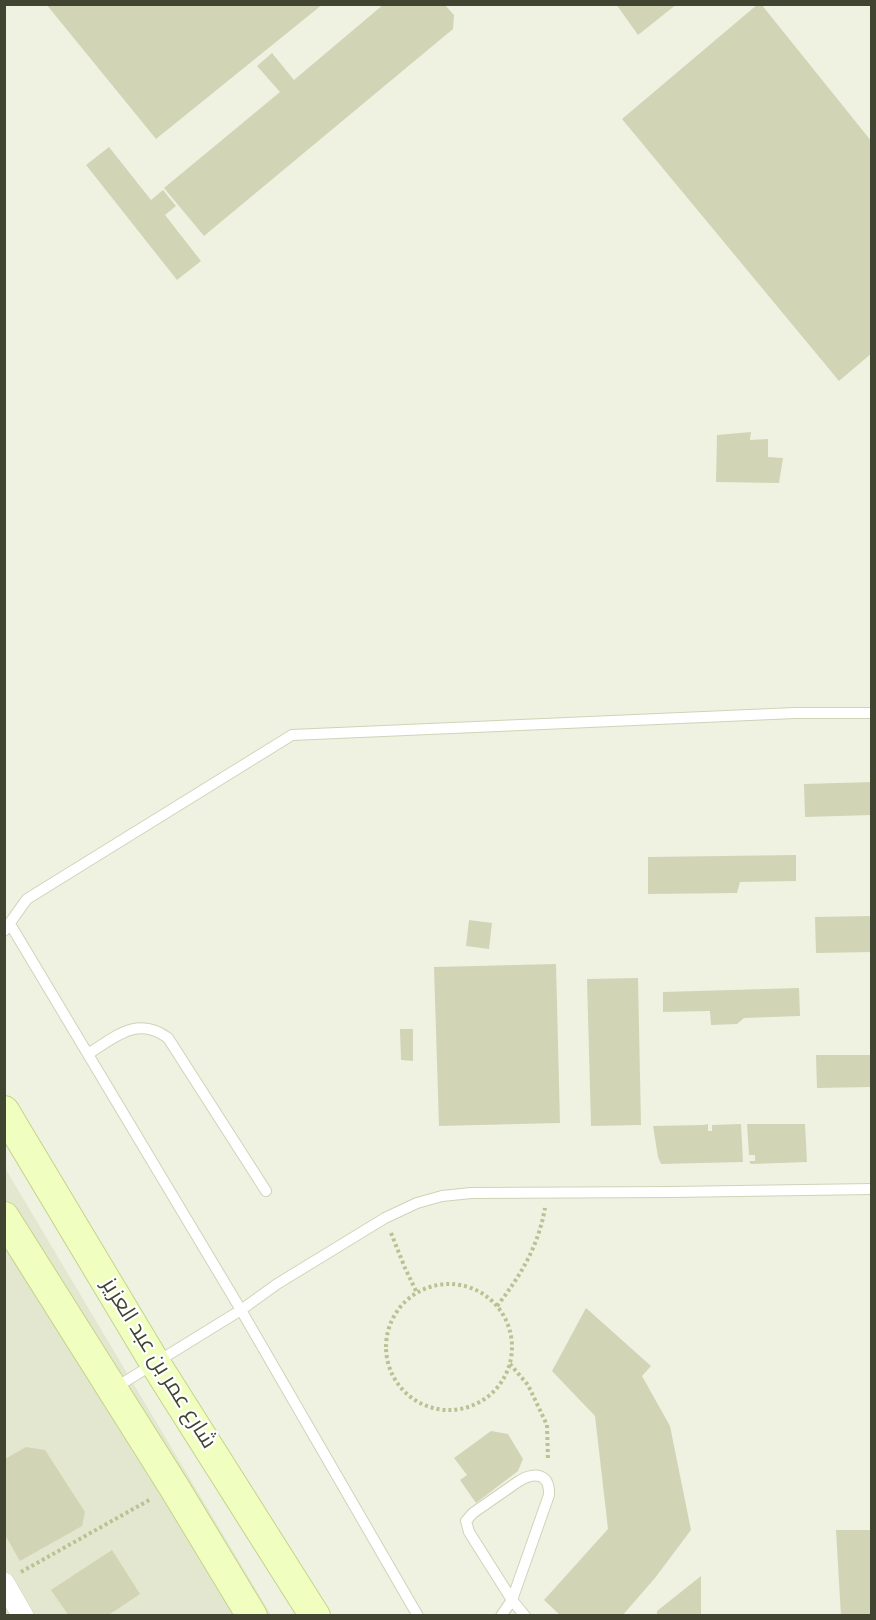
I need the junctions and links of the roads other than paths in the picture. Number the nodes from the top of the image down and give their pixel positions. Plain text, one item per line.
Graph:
1 (872, 713) edge
2 (7, 928) edge
3 (88, 1054) junction
4 (9, 1129) edge
5 (872, 1189) edge
6 (266, 1191) dead end
7 (4, 1217) edge
8 (241, 1310) junction
9 (155, 1363) junction
10 (113, 1389) junction
11 (9, 1579) edge
12 (512, 1600) junction
13 (22, 1616) edge
14 (252, 1616) edge
15 (315, 1616) edge
16 (418, 1616) edge
17 (501, 1616) edge
18 (525, 1616) edge

1 - 2 lane
2 - 3 lane
3 - 6 lane
3 - 8 lane
4 - 9 street, شارع عمر بن عبد العزيز
5 - 8 lane
7 - 10 street
8 - 9 lane
8 - 16 lane
9 - 10 lane
9 - 15 street, شارع عمر بن عبد العزيز
10 - 14 street
11 - 13 street
12 - 12 lane
12 - 17 lane
12 - 18 lane

